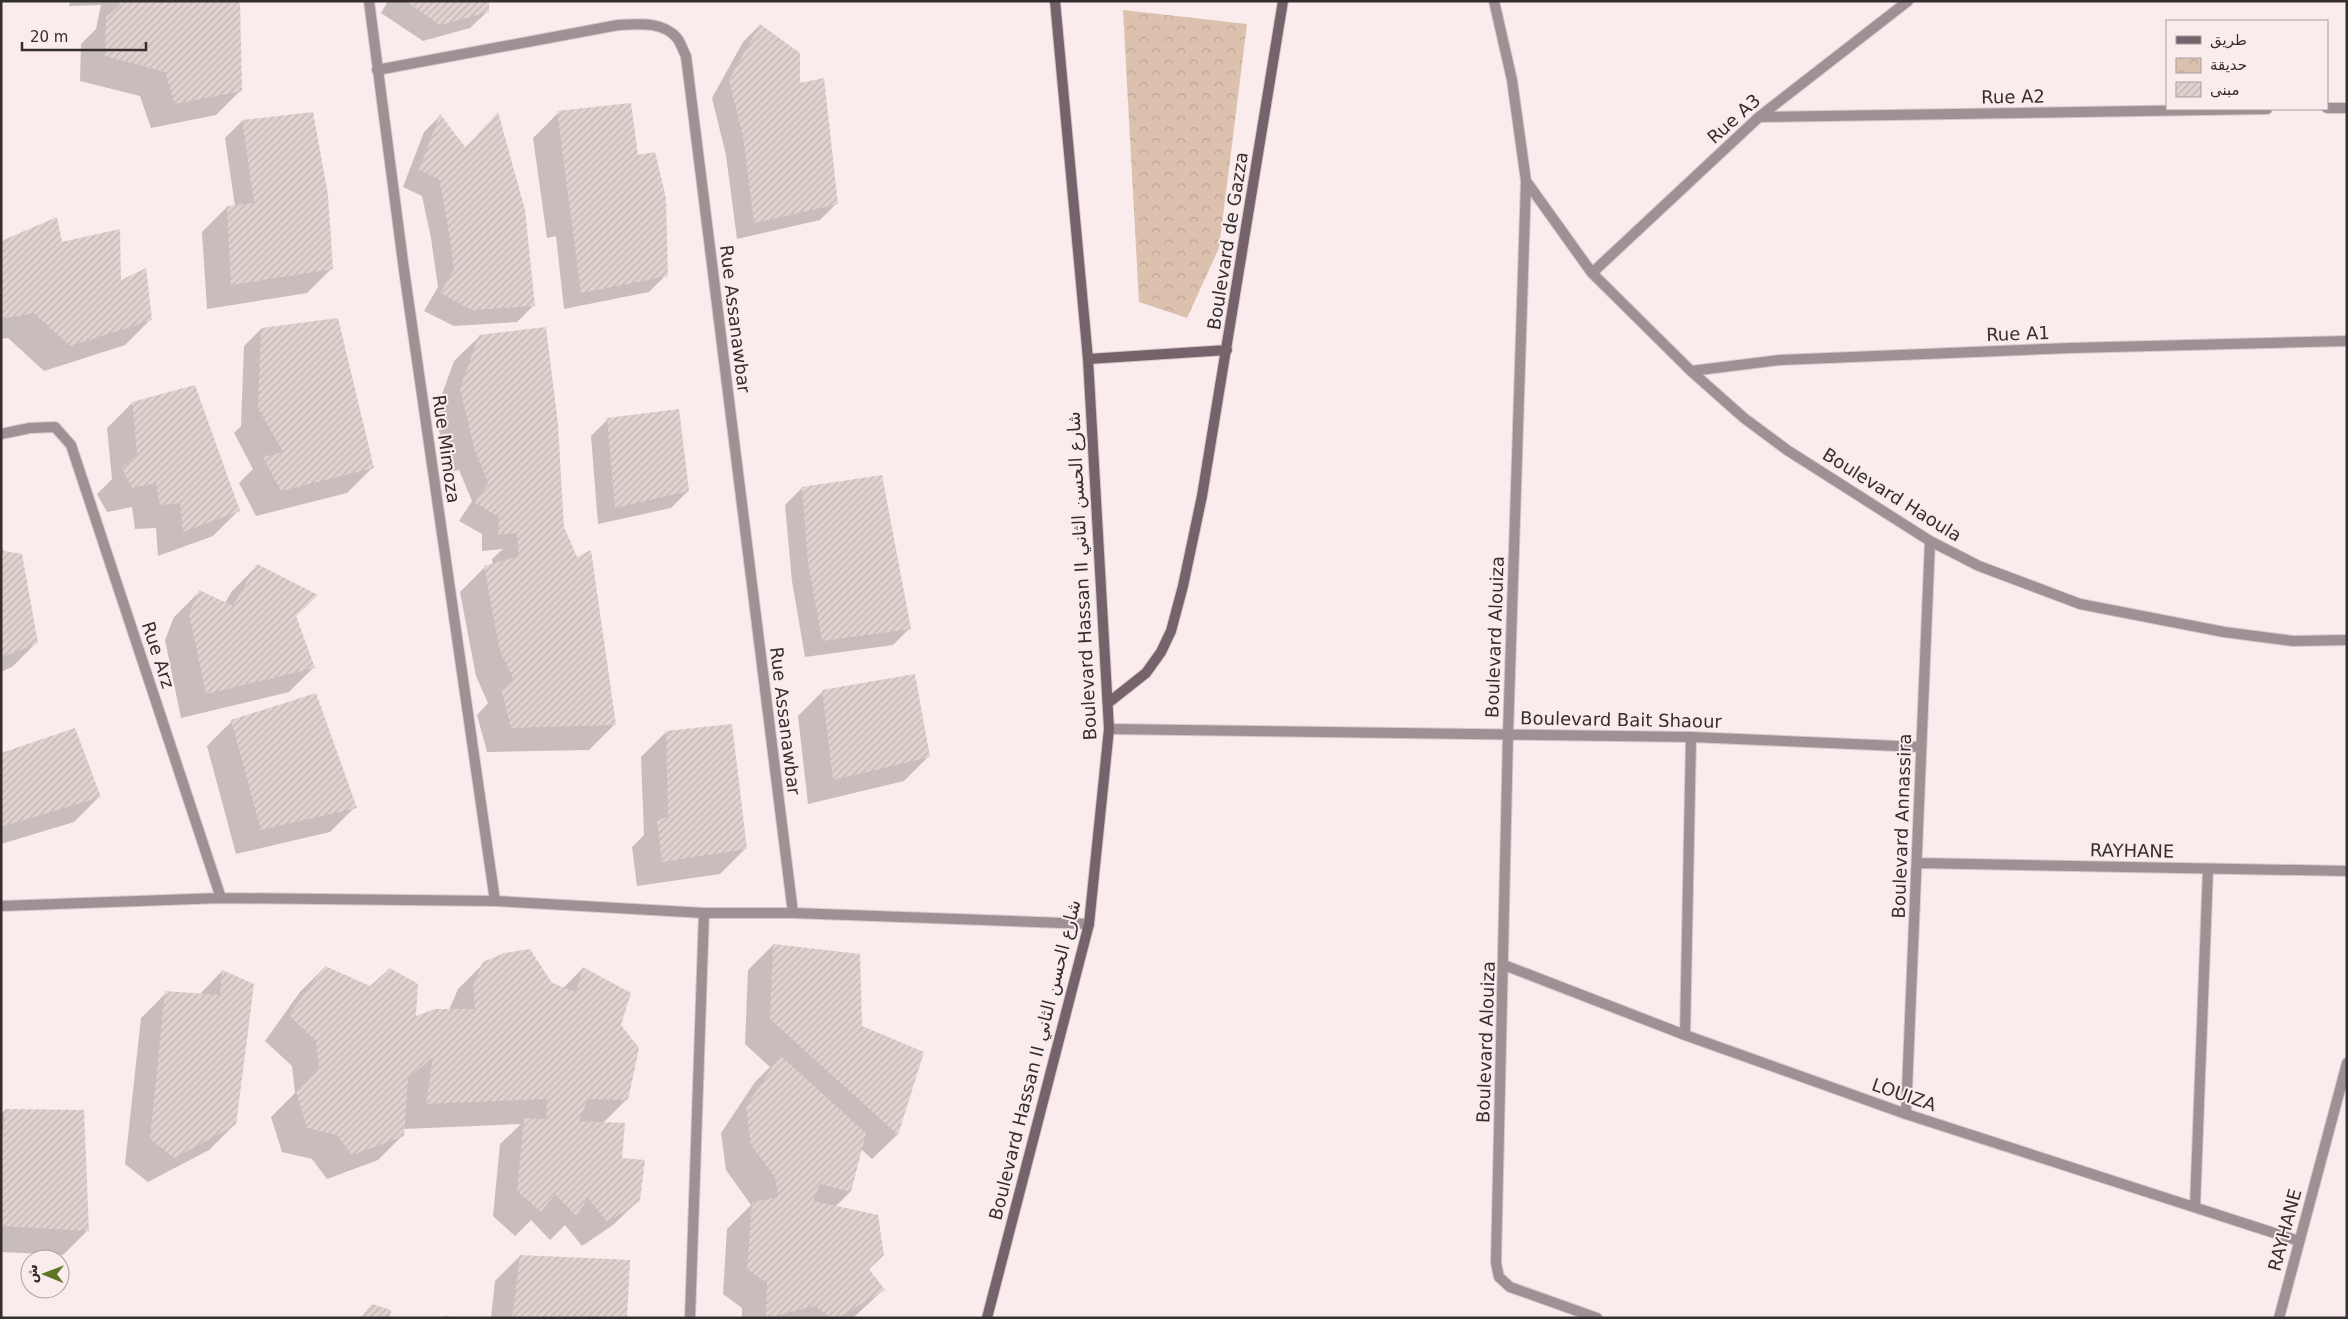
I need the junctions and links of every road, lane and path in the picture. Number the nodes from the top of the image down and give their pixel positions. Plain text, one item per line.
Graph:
1 (369, 1) edge
2 (1054, 1) edge
3 (1283, 1) edge
4 (1494, 1) edge
5 (1908, 1) edge
6 (376, 70) junction
7 (2328, 108) edge
8 (2347, 108) edge
9 (2204, 110) edge
10 (1759, 117) junction
11 (1526, 181) junction
12 (1592, 272) junction
13 (2347, 341) edge
14 (1226, 350) junction
15 (1088, 359) junction
16 (1691, 371) junction
17 (1, 434) edge
18 (1930, 540) junction
19 (2347, 640) edge
20 (1108, 703) junction
21 (1109, 729) junction
22 (1508, 734) junction
23 (1692, 737) junction
24 (1921, 748) junction
25 (1917, 863) junction
26 (2208, 869) junction
27 (2347, 871) edge
28 (221, 898) junction
29 (495, 901) junction
30 (1, 906) edge
31 (704, 913) junction
32 (793, 913) junction
33 (1089, 924) junction
34 (1504, 965) junction
35 (1685, 1035) junction
36 (2347, 1063) edge
37 (1906, 1114) junction
38 (2195, 1207) junction
39 (2299, 1241) junction
40 (690, 1318) edge
41 (987, 1318) edge
42 (1597, 1318) edge
43 (2279, 1318) edge

1 - 6 street, Rue Mimoza
2 - 15 main road, Boulevard Hassan II شارع الحسن الثاني
3 - 14 main road, Boulevard de Gazza
4 - 11 street, Boulevard Alouiza
5 - 10 street, Rue A3
6 - 29 street, Rue Mimoza
6 - 32 street, Rue Assanawbar
7 - 8 street
9 - 10 street, Rue A2
10 - 12 street, Rue A3
11 - 12 street, Boulevard Haoula
11 - 22 street, Boulevard Alouiza
12 - 16 street, Boulevard Haoula
13 - 16 street, Rue A1
14 - 15 main road, Boulevard de Gazza
14 - 20 main road
15 - 20 main road, Boulevard Hassan II شارع الحسن الثاني
16 - 18 street, Boulevard Haoula
17 - 28 street, Rue Arz
18 - 19 street, Boulevard Haoula
18 - 24 street, Boulevard Annassira
20 - 21 main road, Boulevard Hassan II شارع الحسن الثاني
21 - 22 street, Boulevard Bait Shaour
21 - 33 main road, Boulevard Hassan II شارع الحسن الثاني
22 - 23 street, Boulevard Bait Shaour
22 - 34 street, Boulevard Alouiza
23 - 24 street, Boulevard Bait Shaour
23 - 35 street
24 - 25 street, Boulevard Annassira
25 - 26 street, RAYHANE
25 - 37 street, Boulevard Annassira
26 - 27 street, RAYHANE
26 - 38 street
28 - 29 street
28 - 30 street
29 - 31 street
31 - 32 street
31 - 40 street
32 - 33 street
33 - 41 main road, Boulevard Hassan II شارع الحسن الثاني
34 - 35 street, LOUIZA
34 - 42 street, Boulevard Alouiza
35 - 37 street, LOUIZA
36 - 39 street, RAYHANE
37 - 38 street, LOUIZA
38 - 39 street, LOUIZA
39 - 43 street, RAYHANE

